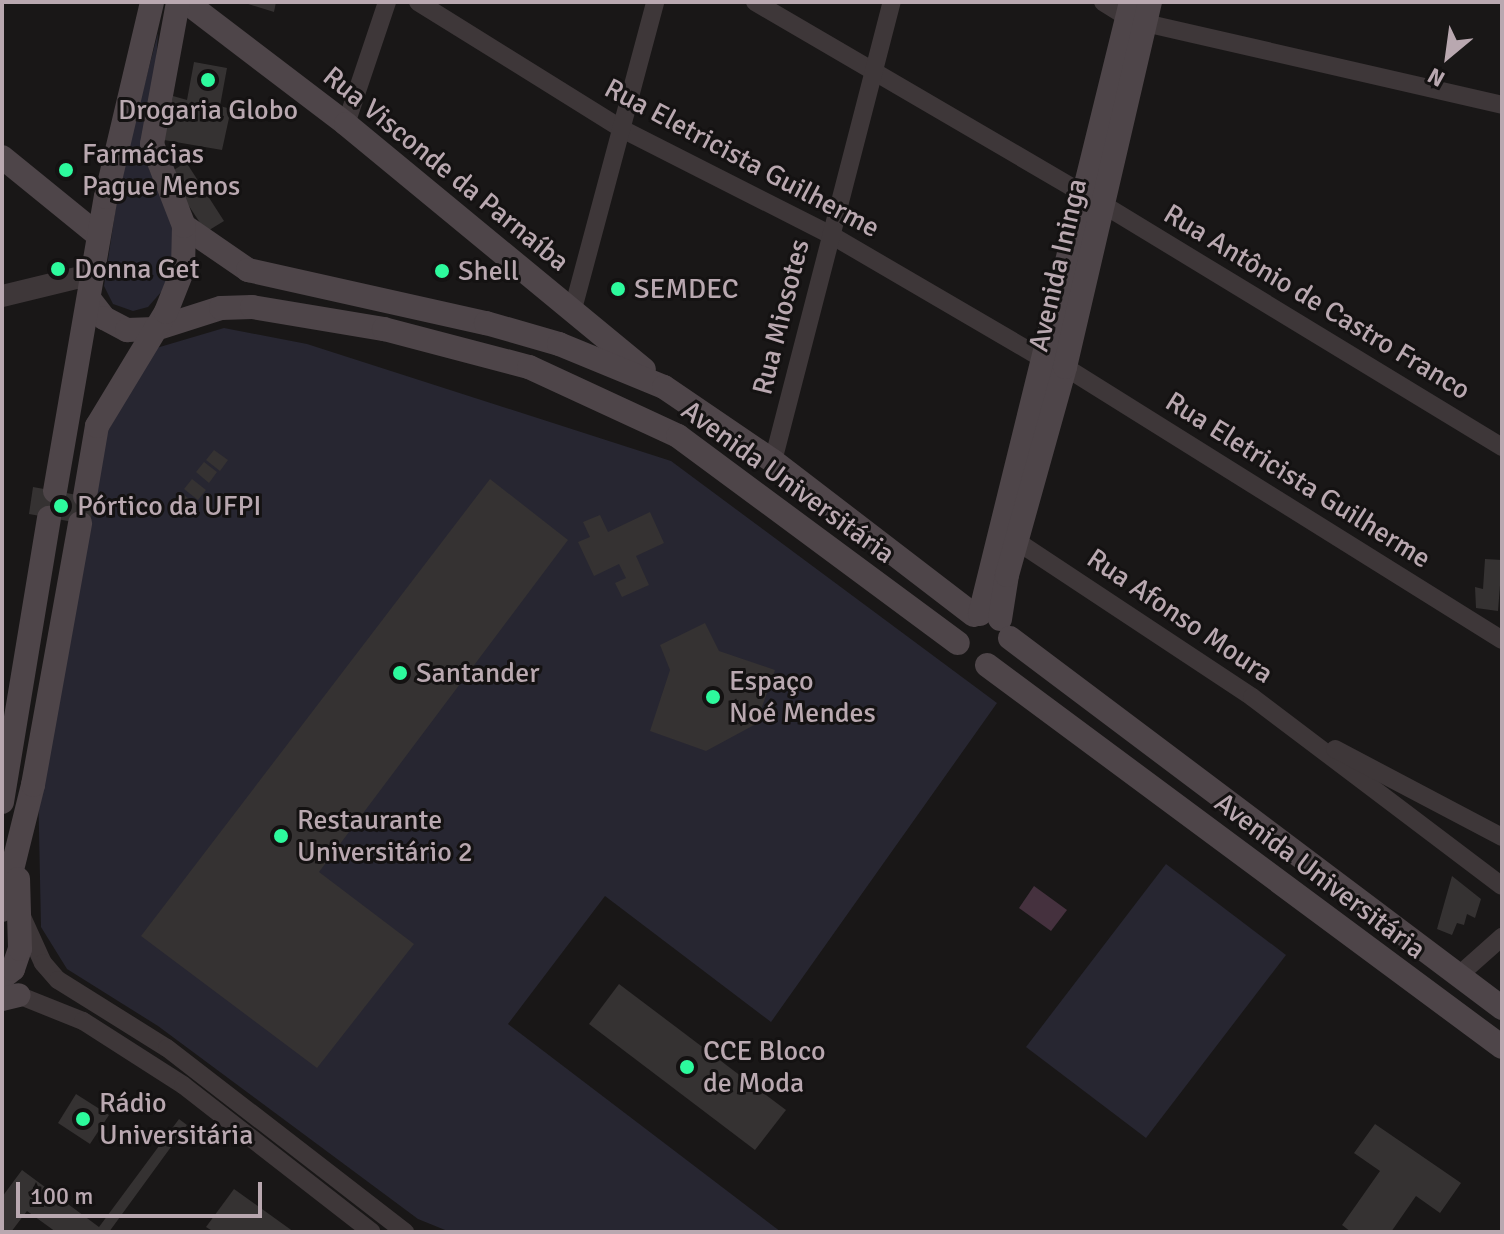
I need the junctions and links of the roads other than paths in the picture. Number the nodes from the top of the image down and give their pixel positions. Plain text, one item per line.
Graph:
1 (152, 2) edge
2 (178, 2) edge
3 (186, 2) edge
4 (387, 2) edge
5 (418, 2) edge
6 (655, 2) edge
7 (755, 2) edge
8 (892, 2) edge
9 (1103, 2) edge
10 (1138, 11) edge
11 (875, 69) junction
12 (1502, 105) edge
13 (346, 124) junction
14 (622, 129) junction
15 (2, 157) edge
16 (1095, 200) junction
17 (184, 226) junction
18 (98, 235) junction
19 (831, 235) junction
20 (93, 274) junction
21 (2, 296) edge
22 (90, 300) junction
23 (391, 302) junction
24 (573, 309) junction
25 (155, 329) junction
26 (384, 329) junction
27 (1054, 363) junction
28 (664, 387) junction
29 (695, 409) junction
30 (678, 436) junction
31 (1502, 447) edge
32 (773, 461) junction
33 (55, 491) dead end
34 (85, 496) dead end
35 (49, 518) dead end
36 (80, 523) dead end
37 (1006, 537) junction
38 (39, 575) junction
39 (69, 582) junction
40 (991, 621) junction
41 (1502, 640) edge
42 (958, 643) junction
43 (987, 665) junction
44 (1312, 740) junction
45 (2, 802) edge
46 (1502, 837) edge
47 (1502, 886) edge
48 (11, 910) edge
49 (1502, 937) edge
50 (1388, 965) junction
51 (1458, 976) junction
52 (6, 990) edge
53 (1502, 1008) edge
54 (1491, 1036) edge
55 (1502, 1047) edge
56 (372, 1232) edge
57 (405, 1232) edge

1 - 18 main road
2 - 17 main road
3 - 13 main road, Rua Visconde da Parnaíba
4 - 13 street
5 - 14 street, Rua Eletricista Guilherme
6 - 14 street
7 - 11 street, Rua Antônio de Castro Franco
8 - 11 street, Rua Miosotes
9 - 10 street
10 - 12 street
10 - 16 main road, Avenida Ininga
11 - 16 street, Rua Antônio de Castro Franco
11 - 19 street, Rua Miosotes
13 - 24 main road, Rua Visconde da Parnaíba
14 - 19 street, Rua Eletricista Guilherme
14 - 24 street
15 - 18 main road
16 - 27 main road, Avenida Ininga
16 - 31 street, Rua Antônio de Castro Franco
17 - 23 main road, Avenida Universitária
17 - 25 main road
18 - 20 main road
19 - 27 street, Rua Eletricista Guilherme
19 - 32 street, Rua Miosotes
20 - 21 street
20 - 22 main road
22 - 25 main road
22 - 33 main road
23 - 26 main road
23 - 28 main road, Avenida Universitária
24 - 28 main road, Rua Visconde da Parnaíba
25 - 26 main road, Avenida Universitária
25 - 34 main road
26 - 30 main road, Avenida Universitária
27 - 37 main road, Avenida Ininga
27 - 41 street, Rua Eletricista Guilherme
28 - 29 main road, Avenida Universitária
29 - 30 main road
29 - 32 main road, Avenida Universitária
30 - 42 main road, Avenida Universitária
32 - 40 main road, Avenida Universitária
35 - 38 main road
36 - 39 main road
37 - 40 main road, Avenida Ininga
37 - 44 street, Rua Afonso Moura
38 - 39 main road
38 - 45 main road
39 - 48 main road
40 - 42 main road
40 - 43 main road
40 - 51 main road, Avenida Universitária
42 - 43 main road, Avenida Universitária
43 - 50 main road, Avenida Universitária
44 - 46 street, Rua Afonso Moura
44 - 47 street, Rua Afonso Moura
48 - 52 main road
48 - 57 street
49 - 51 street
50 - 51 main road
50 - 54 main road, Avenida Universitária
51 - 53 main road, Avenida Universitária
52 - 56 street
54 - 55 main road, Avenida Universitária

